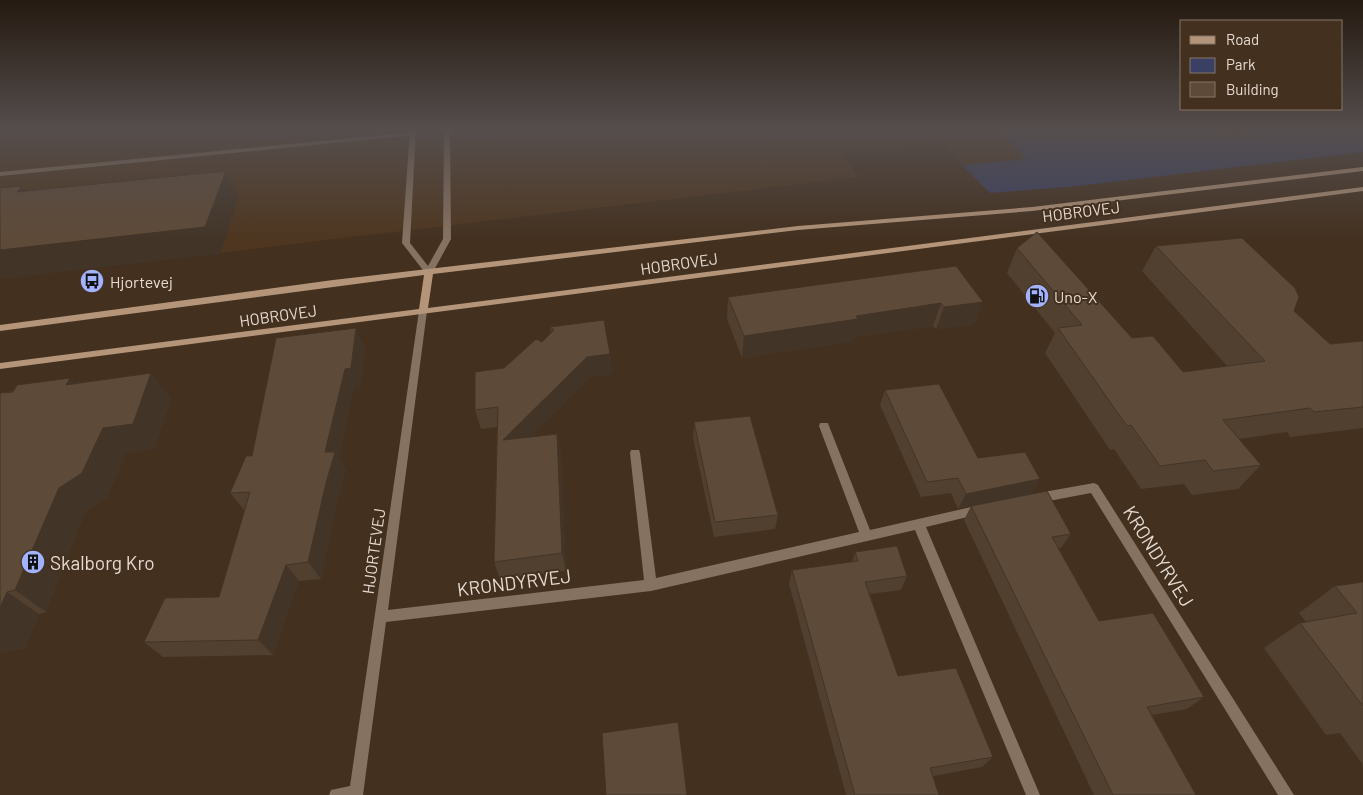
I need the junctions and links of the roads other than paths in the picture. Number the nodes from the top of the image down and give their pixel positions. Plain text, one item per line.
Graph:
1 (76, 166) edge
2 (411, 166) edge
3 (447, 166) edge
4 (1363, 169) edge
5 (0, 174) edge
6 (1363, 189) edge
7 (429, 272) junction
8 (423, 311) junction
9 (0, 328) edge
10 (0, 366) edge
11 (824, 426) dead end
12 (636, 453) dead end
13 (1023, 502) edge
14 (994, 507) edge
15 (918, 523) junction
16 (866, 535) junction
17 (651, 585) junction
18 (381, 617) junction
19 (356, 794) edge
20 (336, 795) edge
21 (1033, 795) edge
22 (1287, 795) edge

1 - 5 street
2 - 7 street
3 - 7 street
4 - 7 main road, HOBROVEJ
6 - 8 main road, HOBROVEJ
7 - 8 main road
7 - 9 main road, HOBROVEJ
8 - 10 main road, HOBROVEJ
8 - 18 street, HJORTEVEJ
11 - 16 street
12 - 17 street
13 - 22 street, KRONDYRVEJ
14 - 15 street, KRONDYRVEJ
15 - 16 street, KRONDYRVEJ
15 - 21 street
16 - 17 street, KRONDYRVEJ
17 - 18 street, KRONDYRVEJ
18 - 19 street, HJORTEVEJ
19 - 20 street

